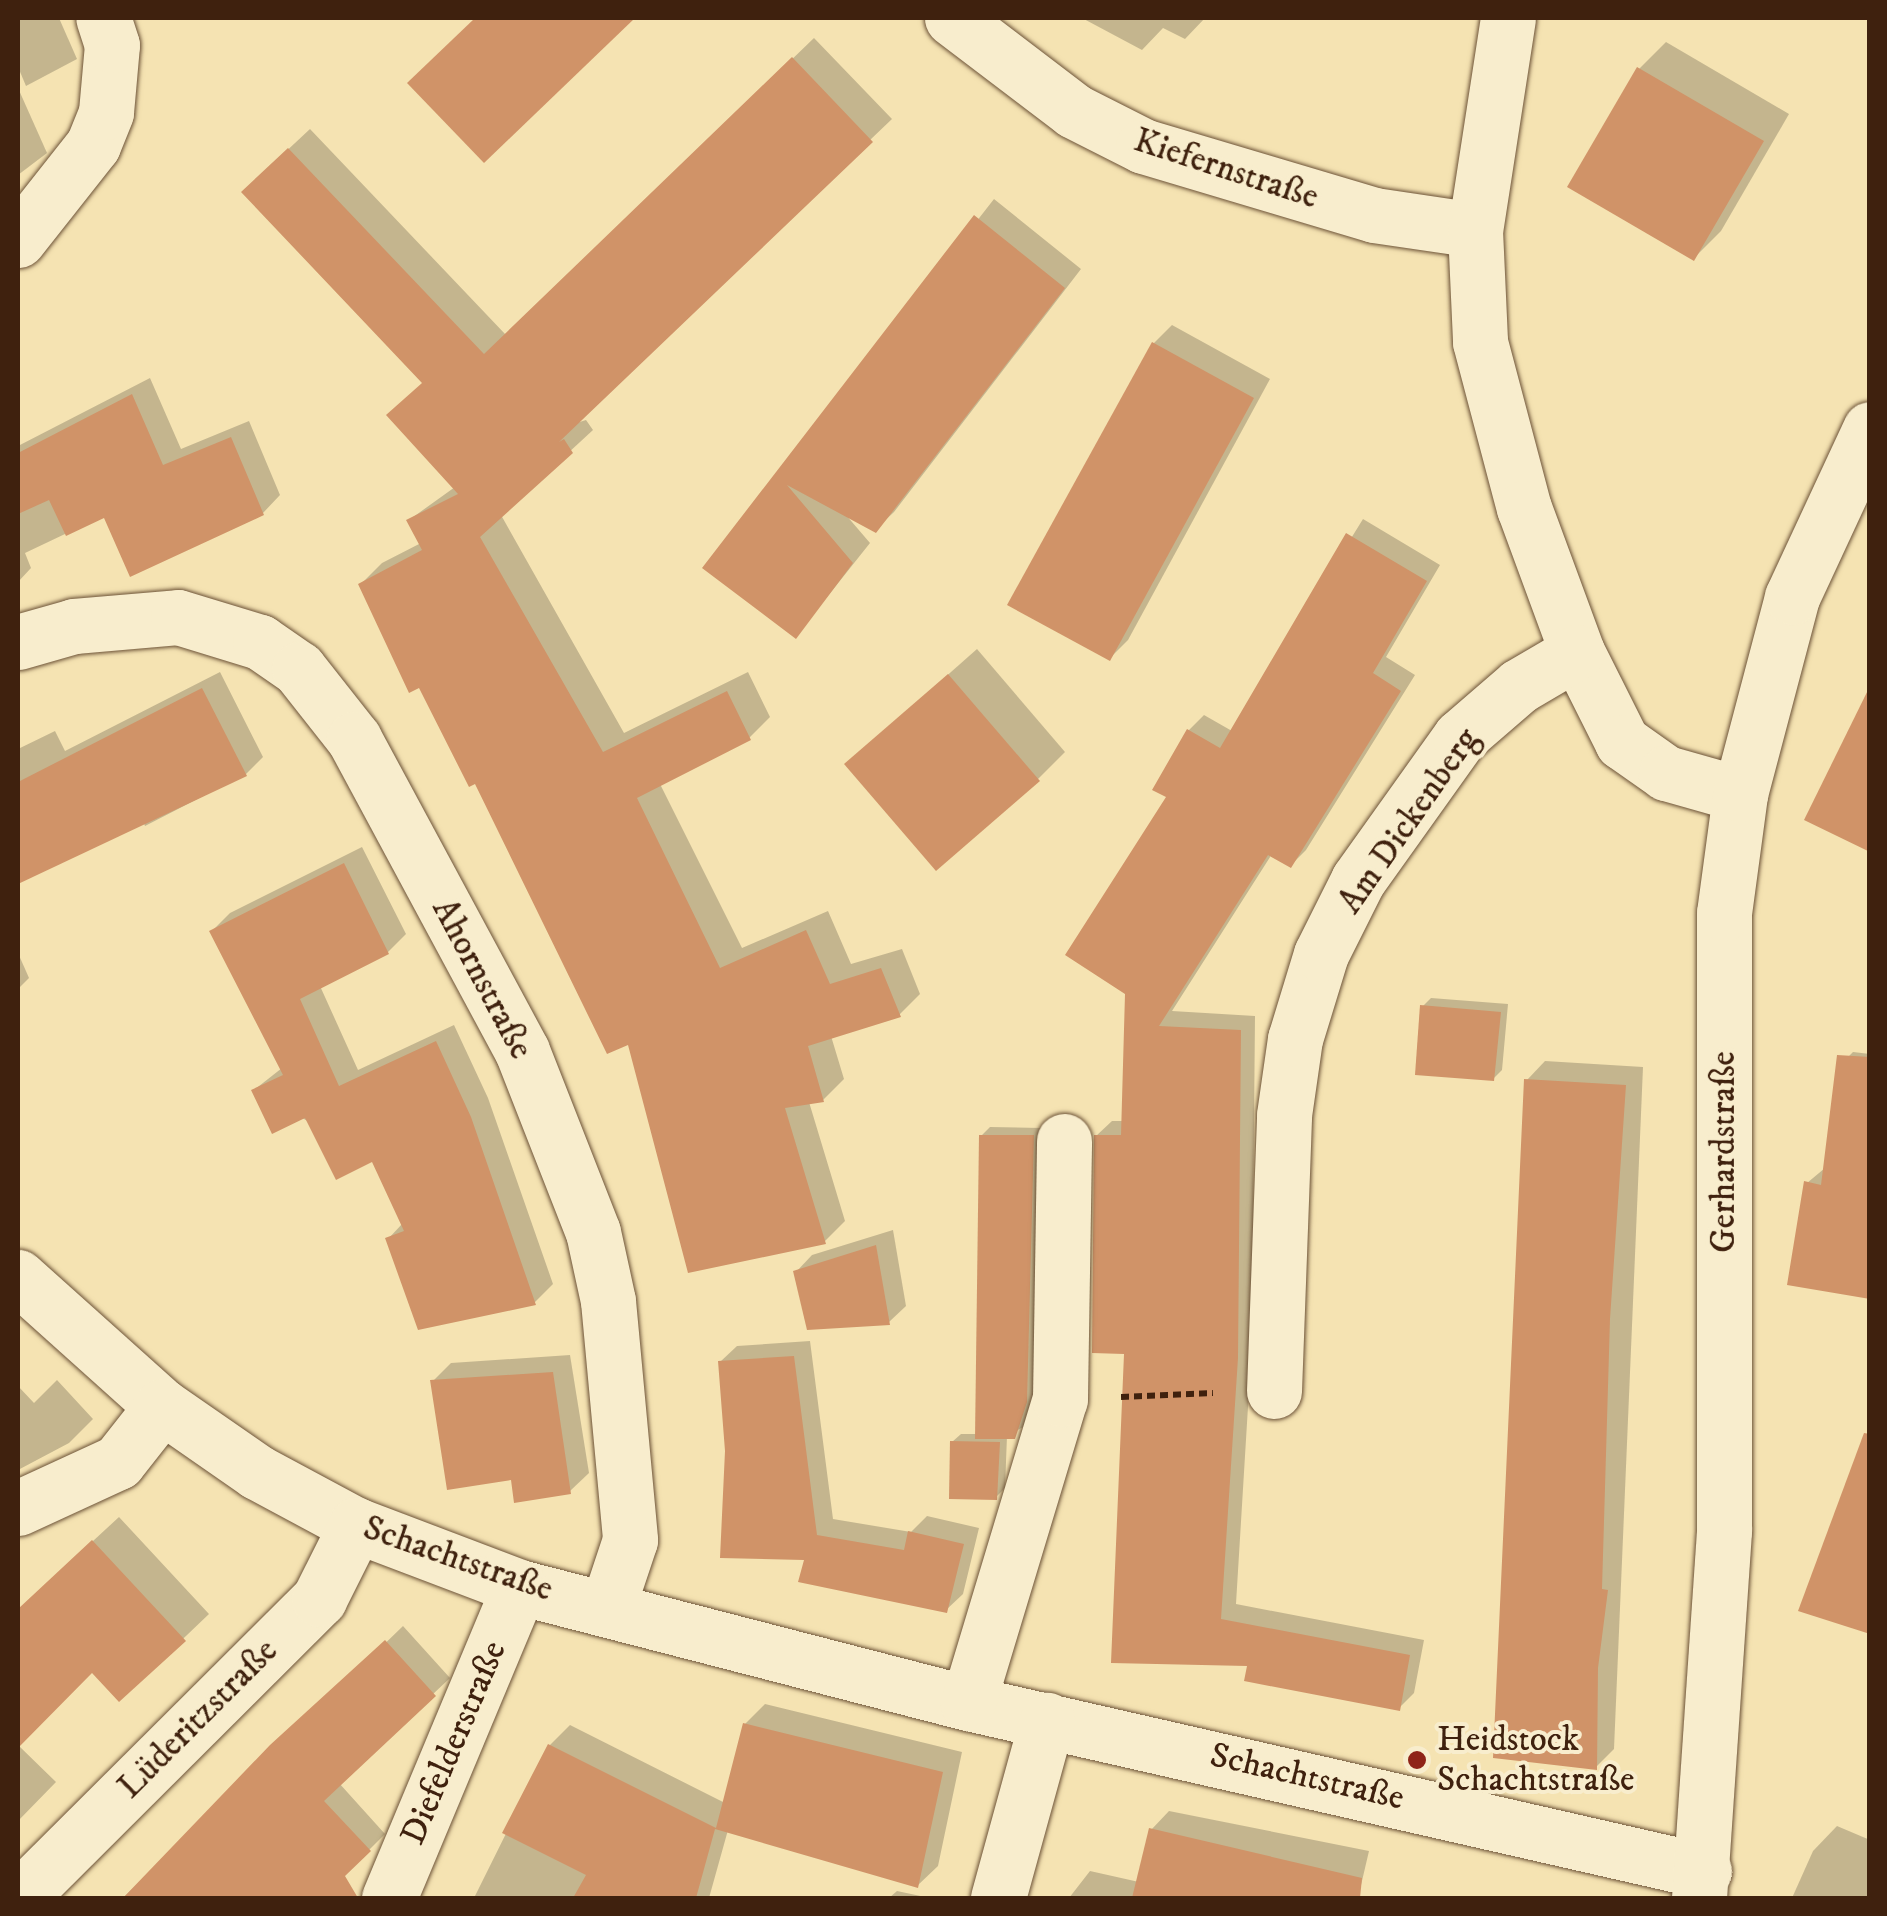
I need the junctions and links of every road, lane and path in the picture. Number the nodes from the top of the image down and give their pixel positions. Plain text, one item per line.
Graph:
1 (103, 18) edge
2 (1508, 18) edge
3 (955, 19) edge
4 (1476, 230) junction
5 (18, 240) edge
6 (1867, 444) edge
7 (18, 642) edge
8 (1577, 652) junction
9 (1740, 794) junction
10 (1064, 1140) dead end
11 (18, 1277) edge
12 (1274, 1391) joint
13 (1060, 1399) junction
14 (162, 1406) junction
15 (18, 1508) edge
16 (356, 1525) junction
17 (519, 1587) junction
18 (608, 1606) junction
19 (968, 1703) junction
20 (1047, 1720) junction
21 (1702, 1885) edge
22 (19, 1898) edge
23 (389, 1898) edge
24 (998, 1898) edge

1 - 5 street
2 - 4 street
3 - 4 street, Kiefernstraße
4 - 8 street
6 - 9 street, Gerhardstraße
7 - 18 street, Ahornstraße
8 - 9 street
8 - 12 street, Am Dickenberg
9 - 21 street, Gerhardstraße
10 - 13 street
11 - 14 street, Schachtstraße
12 - 13 path
13 - 19 street
14 - 15 street
14 - 16 street, Schachtstraße
16 - 17 street, Schachtstraße
16 - 22 street, Lüderitzstraße
17 - 18 street, Schachtstraße
17 - 23 street, Diefelderstraße
18 - 19 street, Schachtstraße
19 - 20 street, Schachtstraße
20 - 21 street, Schachtstraße
20 - 24 street

